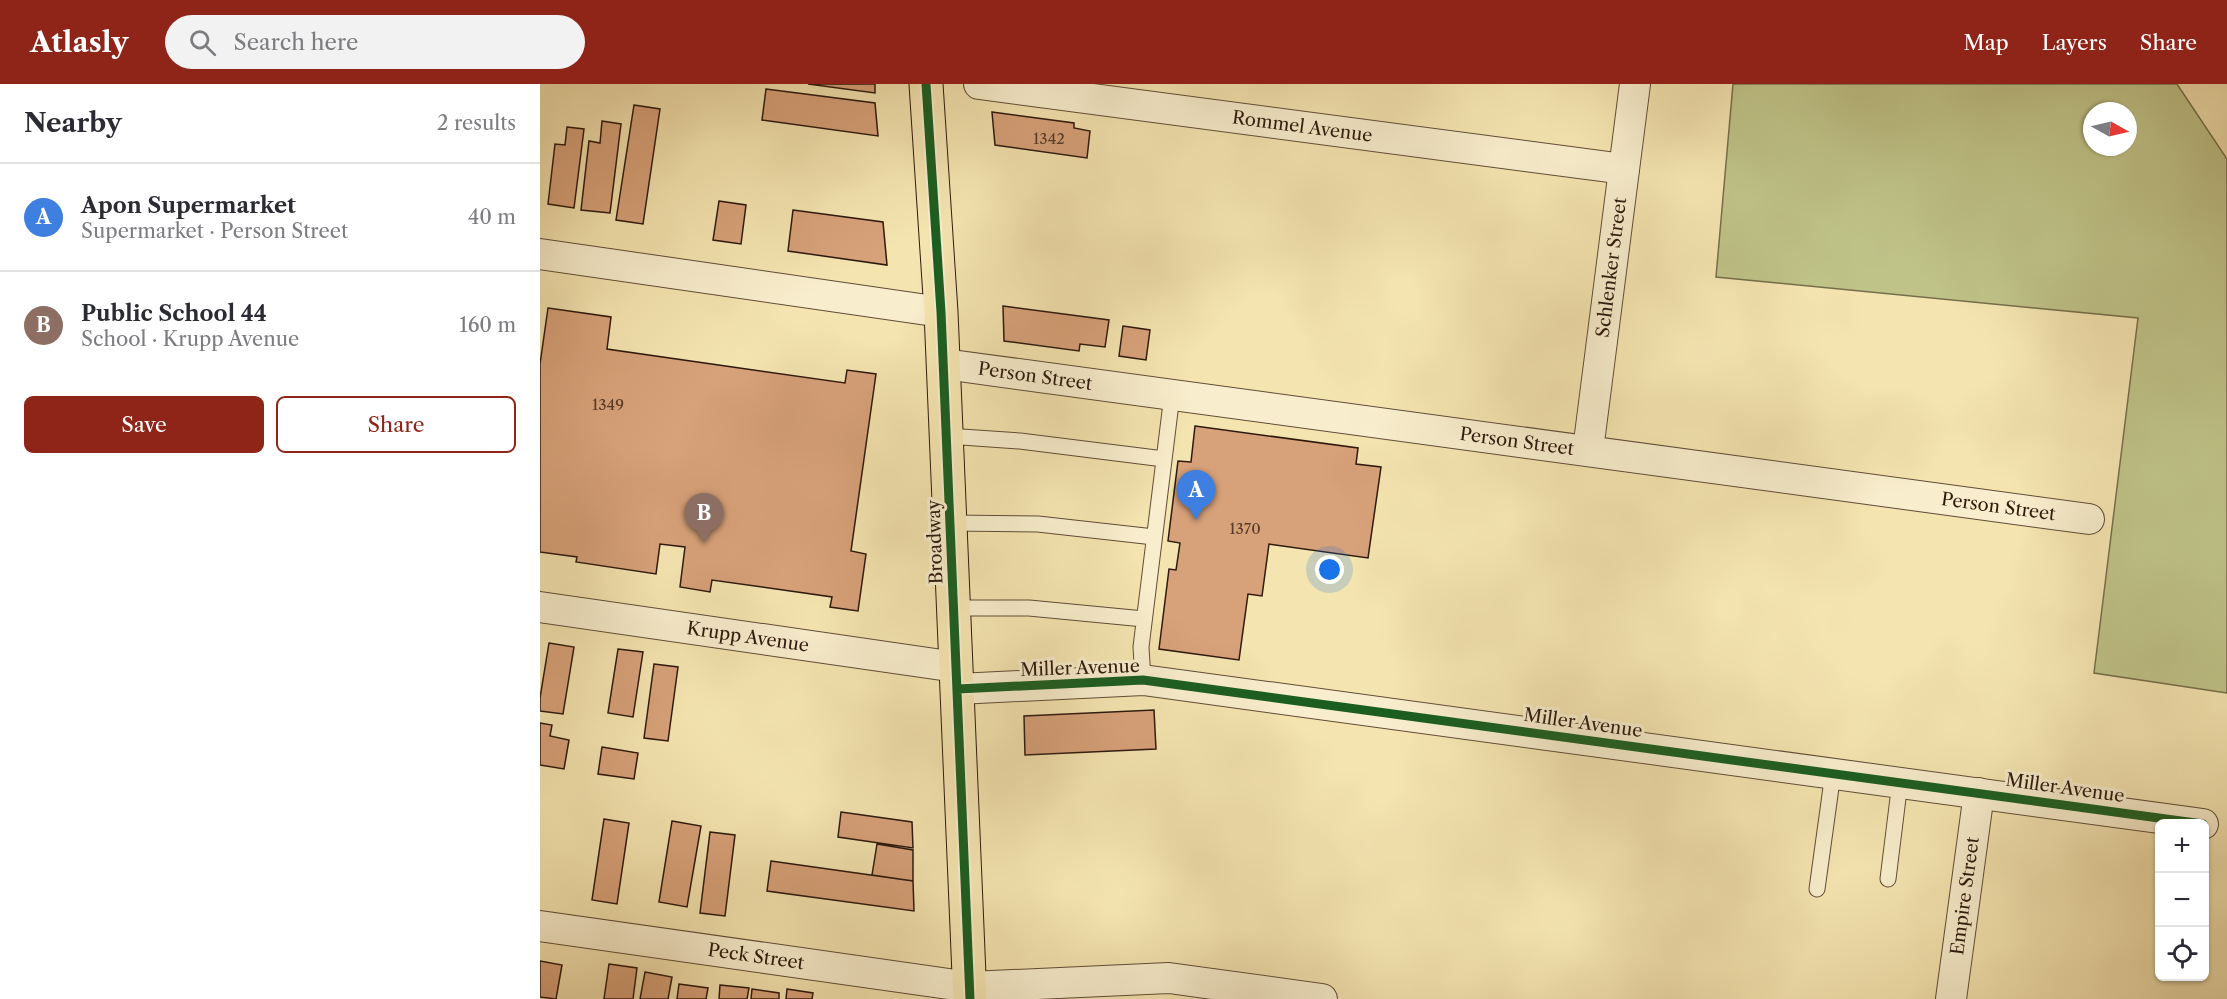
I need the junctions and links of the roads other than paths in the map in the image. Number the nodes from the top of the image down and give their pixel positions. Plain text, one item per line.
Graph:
1 (926, 84) edge
2 (979, 84) edge
3 (1635, 84) edge
4 (1624, 169) junction
5 (540, 254) edge
6 (941, 312) junction
7 (944, 364) junction
8 (1172, 395) junction
9 (946, 436) junction
10 (1588, 450) junction
11 (1164, 459) junction
12 (2089, 519) dead end
13 (950, 523) junction
14 (1154, 537) junction
15 (540, 607) edge
16 (954, 608) junction
17 (1144, 619) junction
18 (957, 678) junction
19 (1143, 680) junction
20 (1833, 773) junction
21 (1900, 782) junction
22 (1979, 793) junction
23 (2168, 819) edge
24 (2209, 825) edge
25 (2227, 827) edge
26 (1888, 879) dead end
27 (1817, 889) dead end
28 (540, 926) edge
29 (970, 993) edge
30 (1322, 999) edge
31 (1951, 999) edge

1 - 6 main road, Broadway
2 - 4 street, Rommel Avenue
3 - 4 street, Schlenker Street
4 - 10 street, Schlenker Street
5 - 6 street
6 - 7 main road, Broadway
7 - 8 street, Person Street
7 - 9 main road, Broadway
8 - 10 street, Person Street
8 - 11 lane
9 - 11 lane
9 - 13 main road, Broadway
10 - 12 street, Person Street
11 - 14 lane
13 - 14 lane
13 - 16 main road, Broadway
14 - 17 lane
15 - 18 street, Krupp Avenue
16 - 17 lane
16 - 18 main road, Broadway
17 - 19 lane
18 - 19 street, Miller Avenue
18 - 29 main road, Broadway
19 - 20 street, Miller Avenue
20 - 21 street, Miller Avenue
20 - 27 lane
21 - 22 street, Miller Avenue
21 - 26 lane
22 - 23 street, Miller Avenue
22 - 31 street, Empire Street
24 - 25 street, Miller Avenue
28 - 29 street, Peck Street
29 - 30 street, Peck Street

